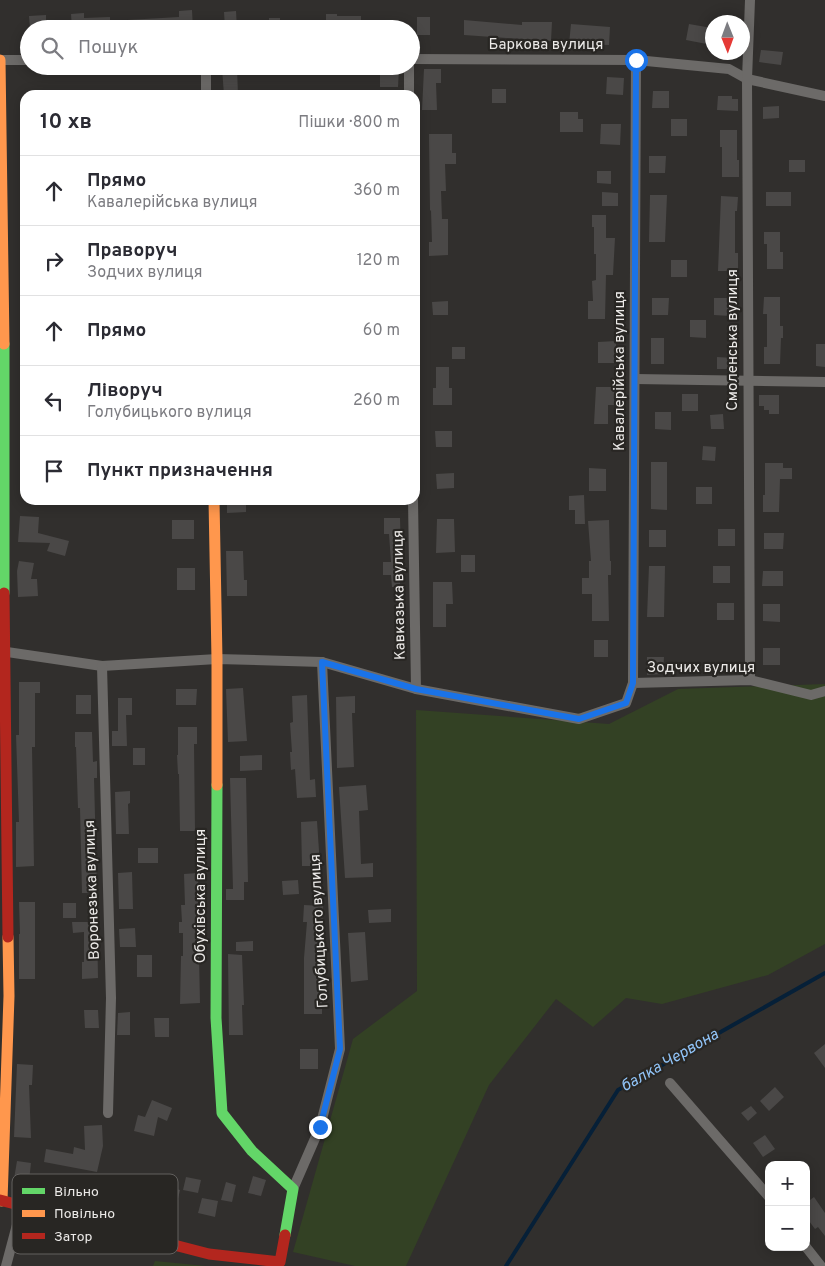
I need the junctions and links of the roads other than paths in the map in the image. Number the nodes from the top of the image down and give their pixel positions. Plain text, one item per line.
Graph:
1 (750, 0) edge
2 (420, 59) edge
3 (0, 60) edge
4 (20, 60) edge
5 (636, 60) junction
6 (206, 75) edge
7 (409, 75) edge
8 (746, 79) junction
9 (206, 90) edge
10 (409, 90) edge
11 (825, 96) edge
12 (1, 234) edge
13 (635, 379) junction
14 (748, 381) junction
15 (825, 382) edge
16 (2, 430) edge
17 (214, 505) edge
18 (414, 505) edge
19 (2, 651) edge
20 (217, 659) junction
21 (322, 662) junction
22 (102, 666) junction
23 (750, 680) junction
24 (633, 683) junction
25 (416, 689) junction
26 (825, 691) edge
27 (670, 1083) dead end
28 (108, 1113) dead end
29 (293, 1190) junction
30 (765, 1192) edge
31 (1, 1200) edge
32 (12, 1244) edge
33 (178, 1246) edge
34 (809, 1251) edge
35 (6, 1266) edge
36 (821, 1266) edge

1 - 8 street, Смоленська вулиця
2 - 5 street, Баркова вулиця
3 - 4 street
3 - 12 street
5 - 8 street, Баркова вулиця
5 - 13 street, Кавалерійська вулиця
6 - 9 street
7 - 10 street
8 - 11 street, Баркова вулиця
8 - 14 street, Смоленська вулиця
12 - 16 street
13 - 14 street
13 - 24 street, Кавалерійська вулиця
14 - 15 street
14 - 23 street, Смоленська вулиця
16 - 19 street
17 - 20 street, Обухівська вулиця
18 - 25 street, Кавказька вулиця
19 - 22 street
19 - 31 street
20 - 21 street
20 - 22 street
20 - 29 street, Обухівська вулиця
21 - 25 street
21 - 29 street, Голубицького вулиця
22 - 28 street, Воронезька вулиця
23 - 24 street, Зодчих вулиця
23 - 26 street, Зодчих вулиця
24 - 25 street, Зодчих вулиця
27 - 30 street
29 - 33 street
32 - 35 street
34 - 36 street

